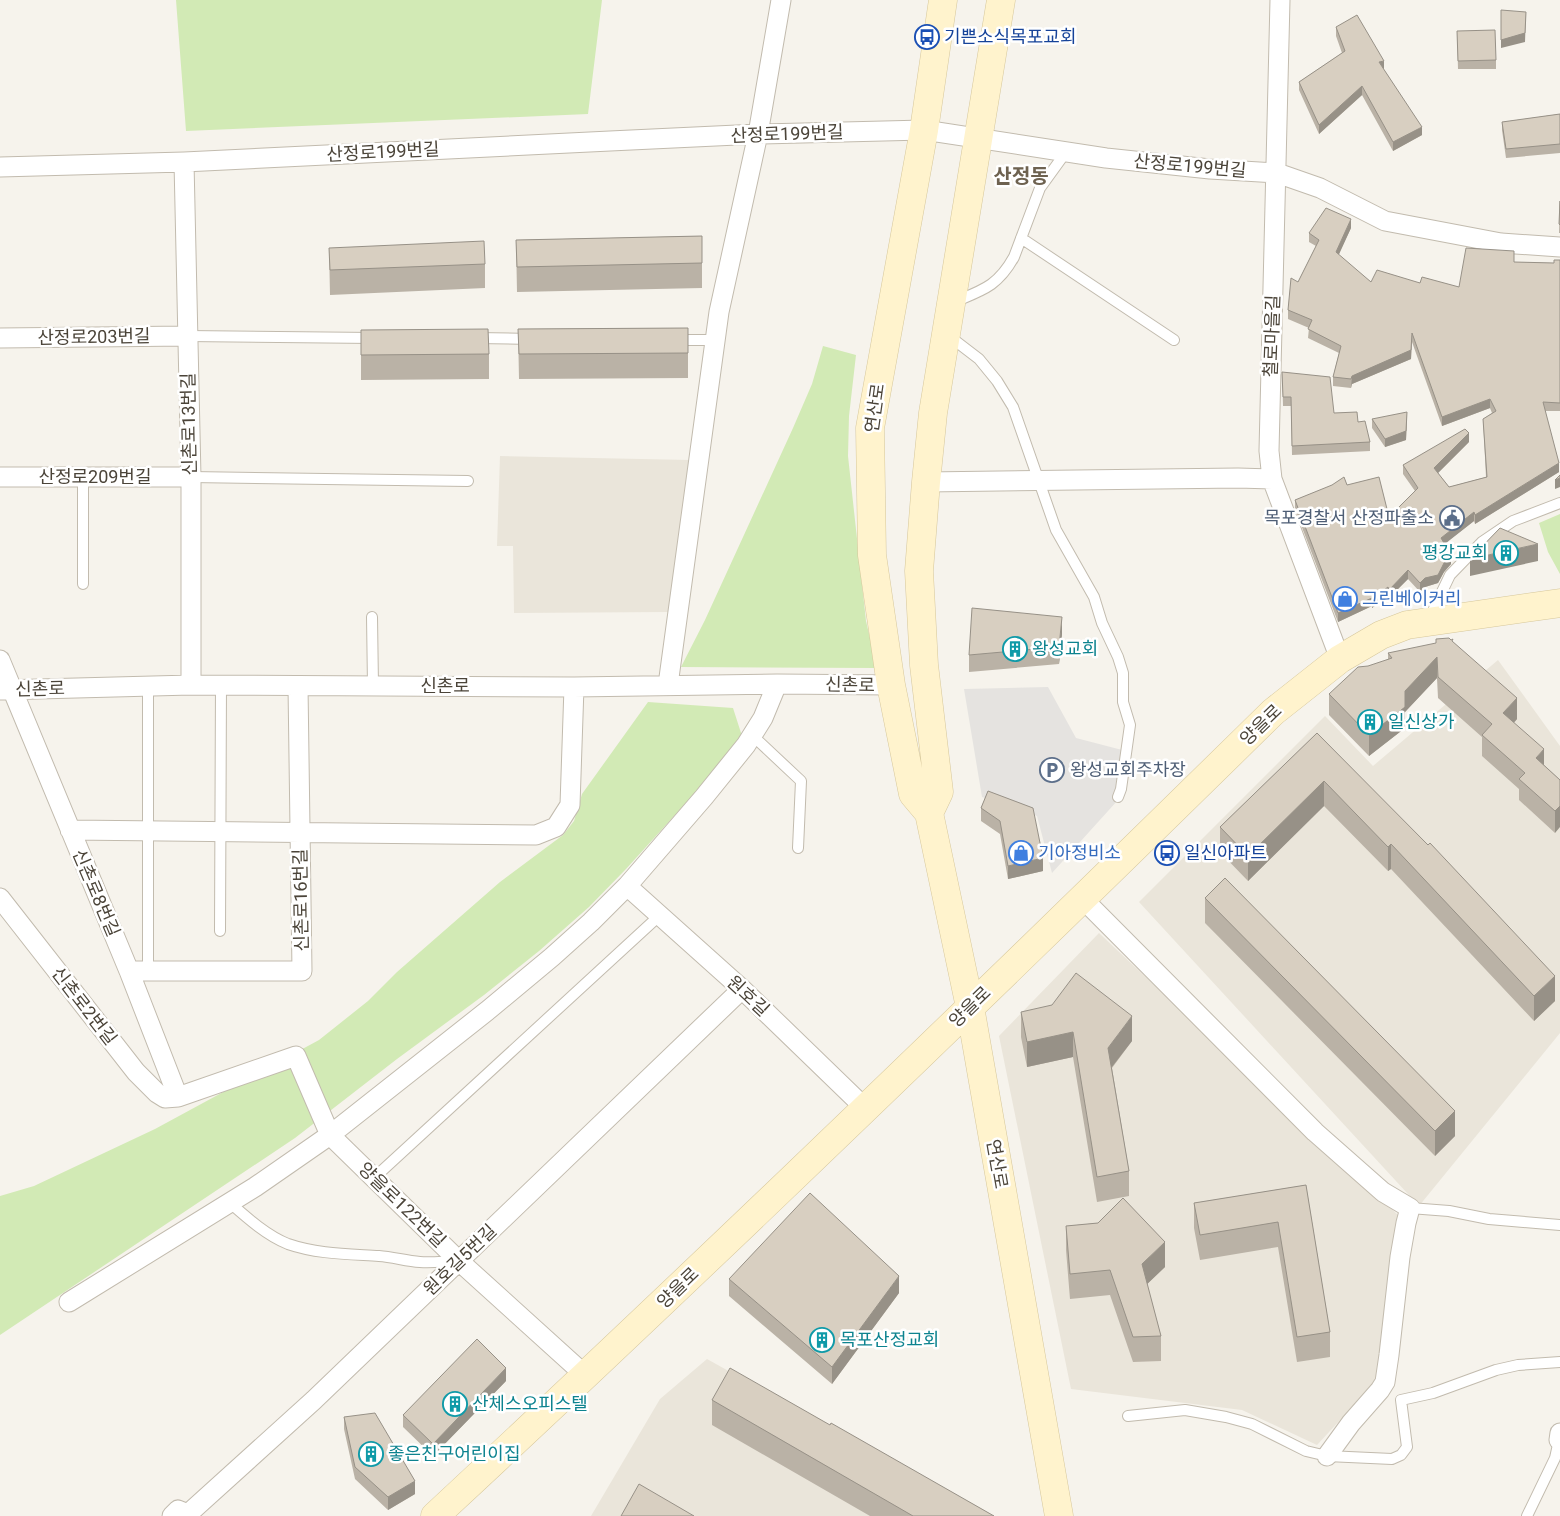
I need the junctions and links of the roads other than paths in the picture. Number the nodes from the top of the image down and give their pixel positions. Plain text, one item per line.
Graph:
1 (781, 0) edge
2 (943, 0) edge
3 (1001, 0) edge
4 (1280, 0) edge
5 (924, 130) junction
6 (758, 134) junction
7 (979, 138) junction
8 (1066, 152) junction
9 (184, 162) junction
10 (0, 167) edge
11 (1277, 173) junction
12 (1021, 238) junction
13 (1560, 247) edge
14 (951, 304) junction
15 (946, 334) junction
16 (187, 336) junction
17 (0, 338) edge
18 (387, 338) edge
19 (466, 338) edge
20 (546, 339) edge
21 (666, 340) edge
22 (716, 340) junction
23 (1174, 340) dead end
24 (0, 477) edge
25 (83, 477) junction
26 (191, 478) junction
27 (1272, 479) junction
28 (1039, 480) junction
29 (468, 481) dead end
30 (926, 482) junction
31 (1560, 503) edge
32 (83, 584) dead end
33 (1560, 603) edge
34 (372, 617) dead end
35 (1427, 622) junction
36 (1340, 659) junction
37 (0, 660) edge
38 (777, 684) junction
39 (221, 685) junction
40 (668, 685) junction
41 (891, 685) junction
42 (148, 686) junction
43 (191, 686) junction
44 (298, 686) junction
45 (373, 686) junction
46 (574, 686) junction
47 (6, 690) edge
48 (752, 734) junction
49 (1118, 797) dead end
50 (929, 813) junction
51 (70, 830) junction
52 (148, 832) junction
53 (220, 833) junction
54 (300, 834) junction
55 (798, 848) dead end
56 (626, 886) junction
57 (0, 898) edge
58 (1082, 899) junction
59 (659, 916) junction
60 (220, 931) dead end
61 (129, 971) junction
62 (148, 971) junction
63 (742, 989) junction
64 (970, 1007) junction
65 (178, 1097) junction
66 (866, 1110) junction
67 (330, 1135) junction
68 (374, 1178) junction
69 (229, 1202) junction
70 (1410, 1208) junction
71 (1560, 1225) edge
72 (459, 1261) junction
73 (69, 1302) dead end
74 (1560, 1362) edge
75 (586, 1376) junction
76 (1128, 1416) dead end
77 (1560, 1433) edge
78 (1560, 1440) edge
79 (1327, 1456) junction
80 (172, 1516) edge
81 (436, 1516) edge
82 (1059, 1516) edge
83 (1527, 1516) edge

1 - 6 street
2 - 5 street, 연산로
3 - 7 street
4 - 11 street, 철로마을길
5 - 6 street, 산정로199번길
5 - 7 street, 산정로199번길
5 - 41 street, 연산로
6 - 9 street, 산정로199번길
6 - 22 street
7 - 8 street, 산정로199번길
7 - 14 street
8 - 11 street, 산정로199번길
8 - 12 lane
9 - 10 street, 산정로199번길
9 - 16 street, 신촌로13번길
11 - 13 street, 산정로199번길
11 - 27 street, 철로마을길
12 - 14 lane
12 - 23 lane
14 - 15 street
15 - 28 lane
15 - 30 street
16 - 17 street, 산정로203번길
16 - 18 lane
16 - 26 street, 신촌로13번길
19 - 20 lane
21 - 22 lane
22 - 40 street
24 - 25 street, 산정로209번길
25 - 26 street, 산정로209번길
25 - 32 lane
26 - 29 lane
26 - 43 street, 신촌로13번길
27 - 28 street
27 - 36 street, 철로마을길
28 - 30 street
28 - 49 lane
30 - 50 street
31 - 35 lane
33 - 35 street, 양을로
34 - 45 lane
35 - 36 street, 양을로
36 - 58 street, 양을로
37 - 47 street, 신촌로8번길
38 - 40 street, 신촌로
38 - 41 street, 신촌로
38 - 48 street
39 - 43 street, 신촌로
39 - 44 street, 신촌로
39 - 53 lane
40 - 46 street, 신촌로
41 - 50 street, 연산로
42 - 43 street, 신촌로
42 - 47 street, 신촌로
42 - 52 lane
44 - 45 street, 신촌로
44 - 54 street, 신촌로16번길
45 - 46 street, 신촌로
46 - 54 street
47 - 51 street, 신촌로8번길
48 - 55 lane
48 - 56 street
50 - 64 street, 연산로
51 - 52 street
51 - 61 street, 신촌로8번길
52 - 53 street
52 - 62 lane
53 - 54 street
53 - 60 lane
54 - 62 street, 신촌로16번길
56 - 59 street, 원호길
56 - 67 street
57 - 65 street, 신촌로2번길
58 - 64 street, 양을로
58 - 70 street
59 - 63 street, 원호길
59 - 68 lane
61 - 62 street, 신촌로16번길
61 - 65 street, 신촌로8번길
63 - 66 street, 원호길
63 - 72 street, 원호길5번길
64 - 66 street, 양을로
64 - 82 street, 연산로
65 - 67 street
66 - 75 street, 양을로
67 - 68 street, 양을로122번길
67 - 69 street
68 - 72 street, 양을로122번길
69 - 72 lane
69 - 73 street
70 - 71 lane
70 - 79 street
72 - 75 street, 양을로122번길
72 - 80 street, 원호길5번길
74 - 79 lane
75 - 81 street, 양을로
76 - 79 lane
77 - 78 street
78 - 83 lane

